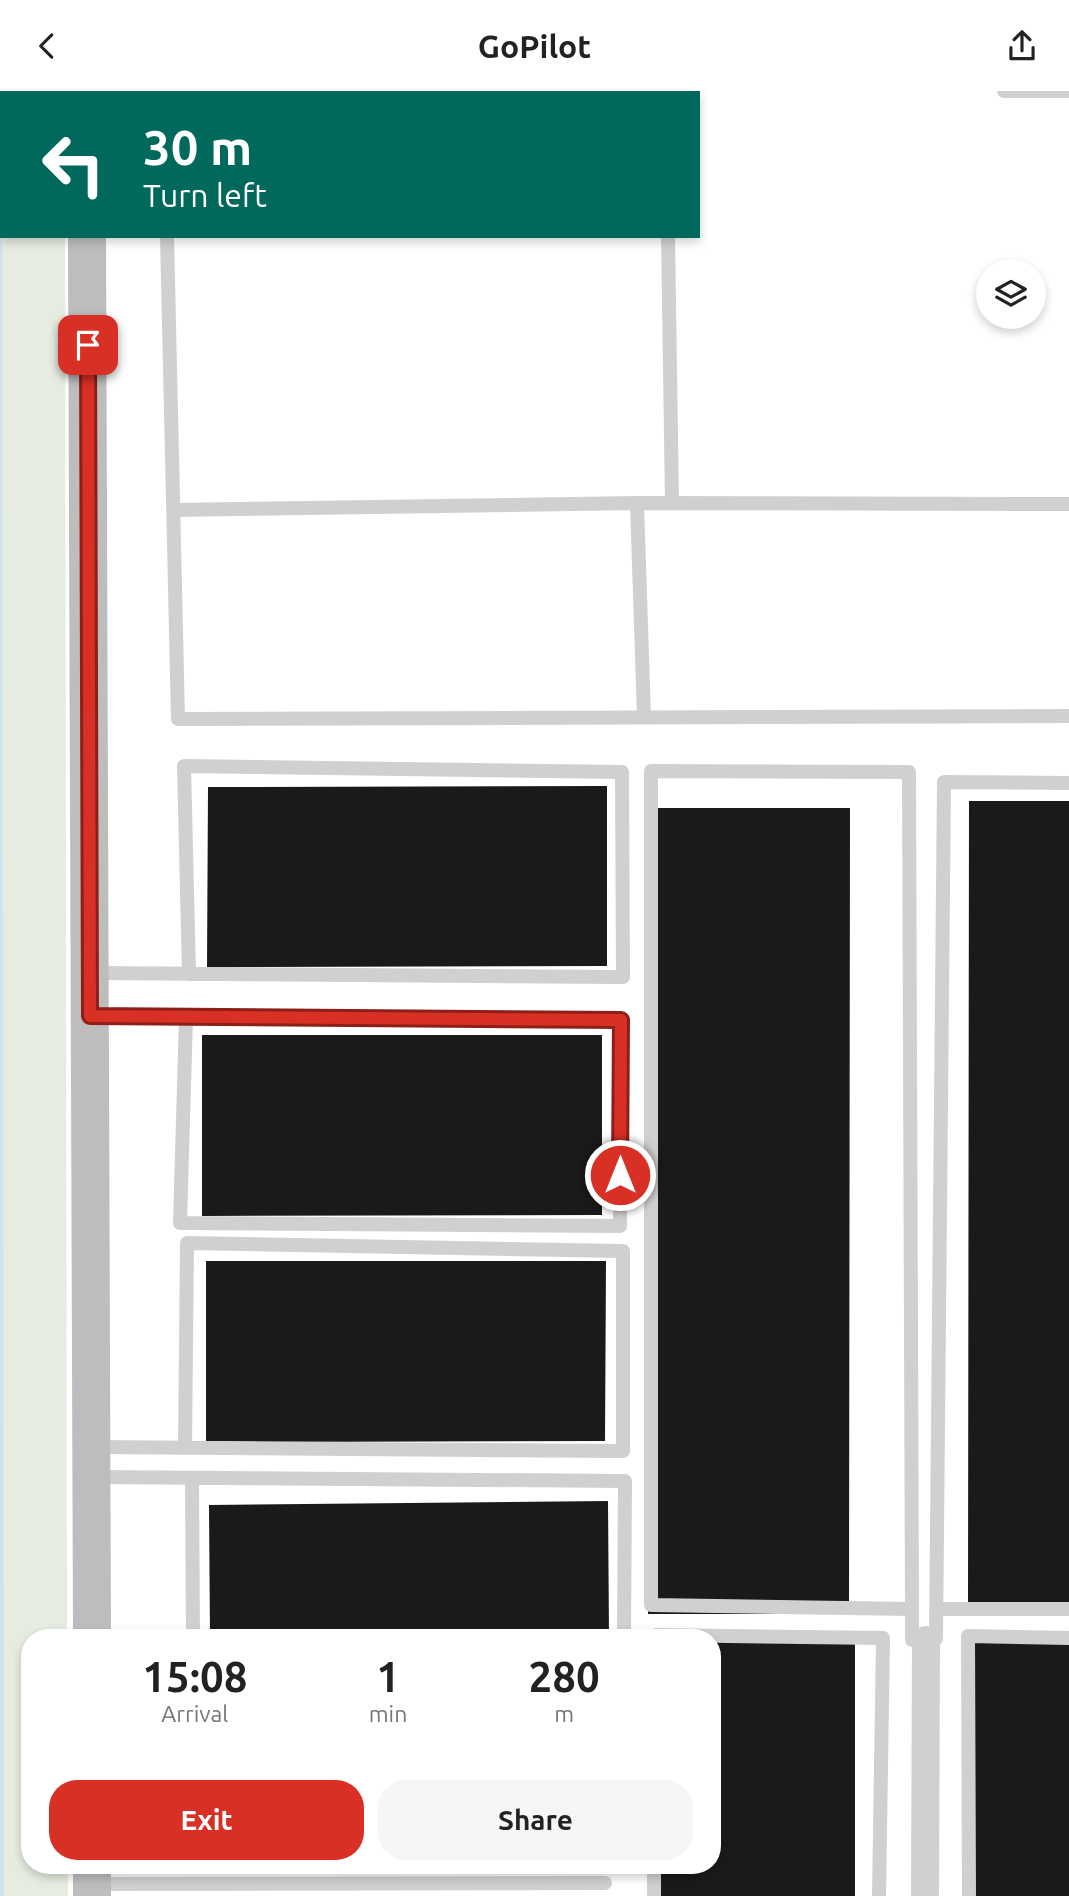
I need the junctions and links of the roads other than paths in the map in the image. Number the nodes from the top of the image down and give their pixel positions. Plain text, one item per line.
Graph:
1 (1004, 91) edge
2 (1069, 91) edge
3 (87, 238) edge
4 (167, 238) edge
5 (668, 238) edge
6 (637, 503) junction
7 (672, 503) junction
8 (1069, 504) edge
9 (173, 510) junction
10 (1069, 716) edge
11 (644, 717) junction
12 (1069, 783) edge
13 (89, 973) junction
14 (189, 974) junction
15 (90, 1016) junction
16 (186, 1017) junction
17 (185, 1448) junction
18 (91, 1462) junction
19 (192, 1478) junction
20 (912, 1609) junction
21 (936, 1609) junction
22 (1069, 1609) edge
23 (92, 1629) edge
24 (192, 1629) edge
25 (624, 1629) edge
26 (721, 1636) edge
27 (1069, 1638) edge
28 (926, 1640) junction
29 (654, 1874) edge
30 (92, 1882) edge
31 (605, 1883) dead end
32 (654, 1896) edge
33 (879, 1896) edge
34 (925, 1896) edge
35 (969, 1896) edge

1 - 2 lane
3 - 13 main road
4 - 9 lane
5 - 7 lane
6 - 7 lane
6 - 9 lane
6 - 11 lane
7 - 8 lane
9 - 11 lane
10 - 11 lane
12 - 21 lane
13 - 14 lane
13 - 15 main road
14 - 14 lane
15 - 16 lane
15 - 18 main road
16 - 16 lane
17 - 17 lane
17 - 18 lane
18 - 19 lane
18 - 23 main road
19 - 24 lane
19 - 25 lane
20 - 20 lane
20 - 28 lane
21 - 22 lane
21 - 28 lane
26 - 33 lane
27 - 35 lane
28 - 34 street
29 - 32 lane
30 - 31 lane

